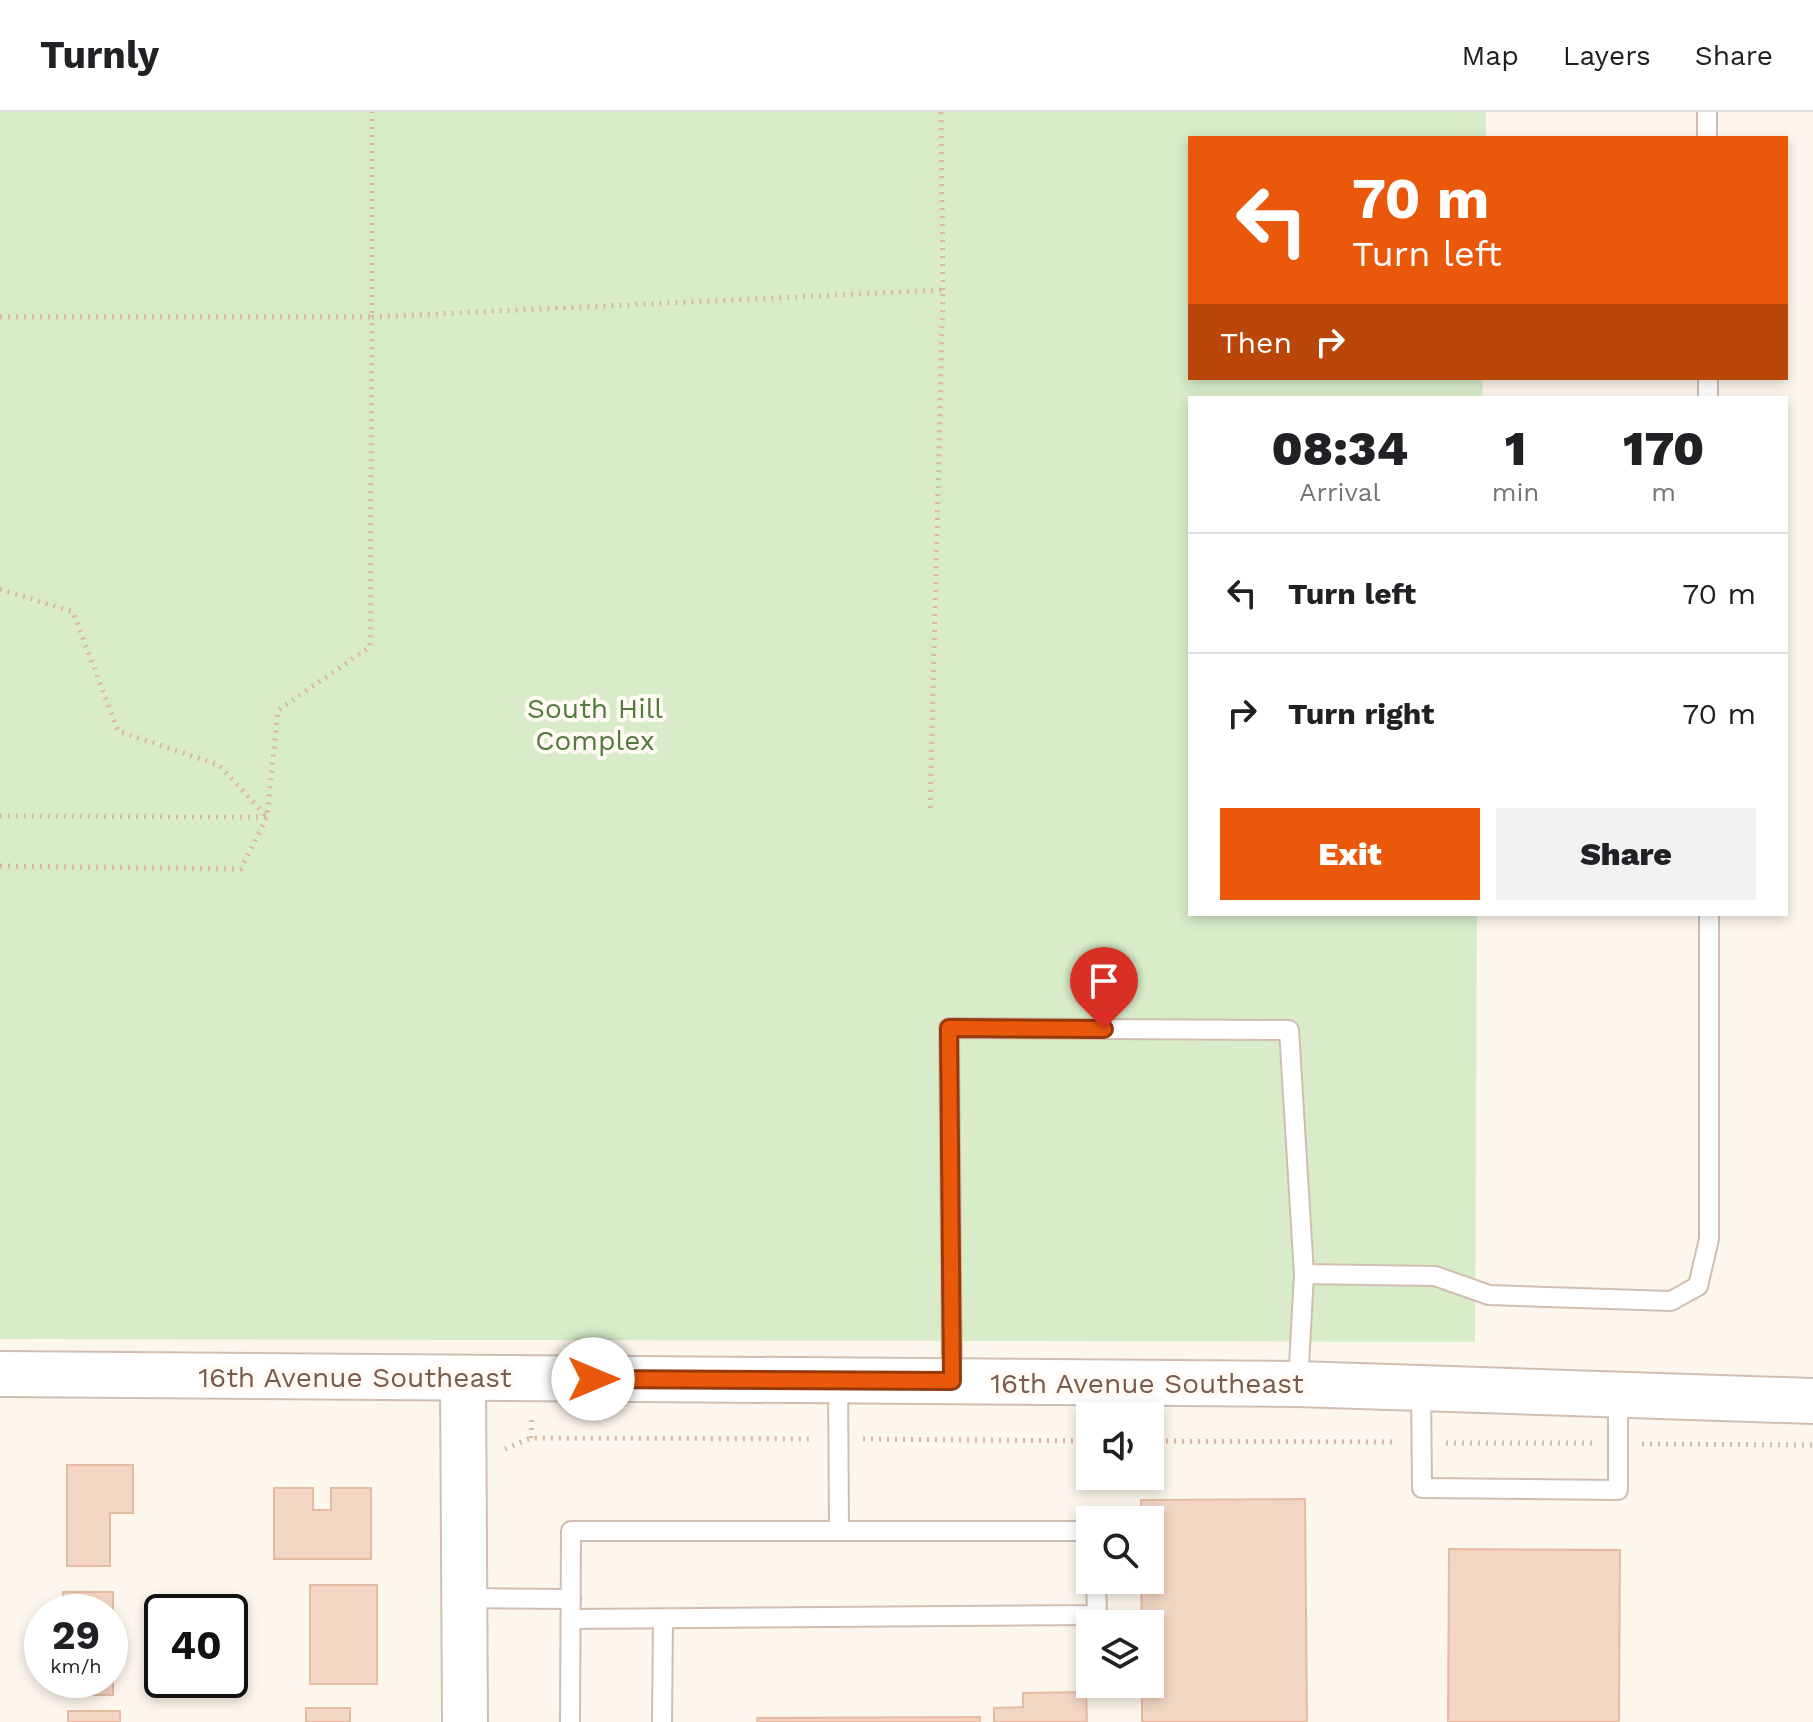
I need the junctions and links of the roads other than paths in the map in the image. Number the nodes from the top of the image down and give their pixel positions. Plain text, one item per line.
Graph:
1 (1707, 112) edge
2 (1707, 136) edge
3 (1709, 916) edge
4 (1304, 1274) junction
5 (0, 1374) edge
6 (463, 1378) junction
7 (838, 1380) junction
8 (952, 1381) junction
9 (1298, 1384) junction
10 (1421, 1387) junction
11 (1618, 1394) junction
12 (1813, 1401) edge
13 (839, 1530) junction
14 (1076, 1531) edge
15 (1096, 1594) edge
16 (465, 1598) junction
17 (571, 1609) junction
18 (663, 1619) junction
19 (465, 1722) edge
20 (570, 1722) edge
21 (662, 1722) edge

1 - 2 lane
3 - 4 lane
4 - 8 lane
4 - 9 lane
5 - 6 street, 16th Avenue Southeast
6 - 7 street, 16th Avenue Southeast
6 - 16 street
7 - 8 street, 16th Avenue Southeast
7 - 13 lane
8 - 9 street, 16th Avenue Southeast
9 - 10 street, 16th Avenue Southeast
10 - 11 street, 16th Avenue Southeast
10 - 11 lane
11 - 12 street, 16th Avenue Southeast
13 - 14 lane
13 - 17 lane
15 - 18 lane
16 - 17 lane
16 - 19 street
17 - 18 lane
17 - 20 lane
18 - 21 lane

